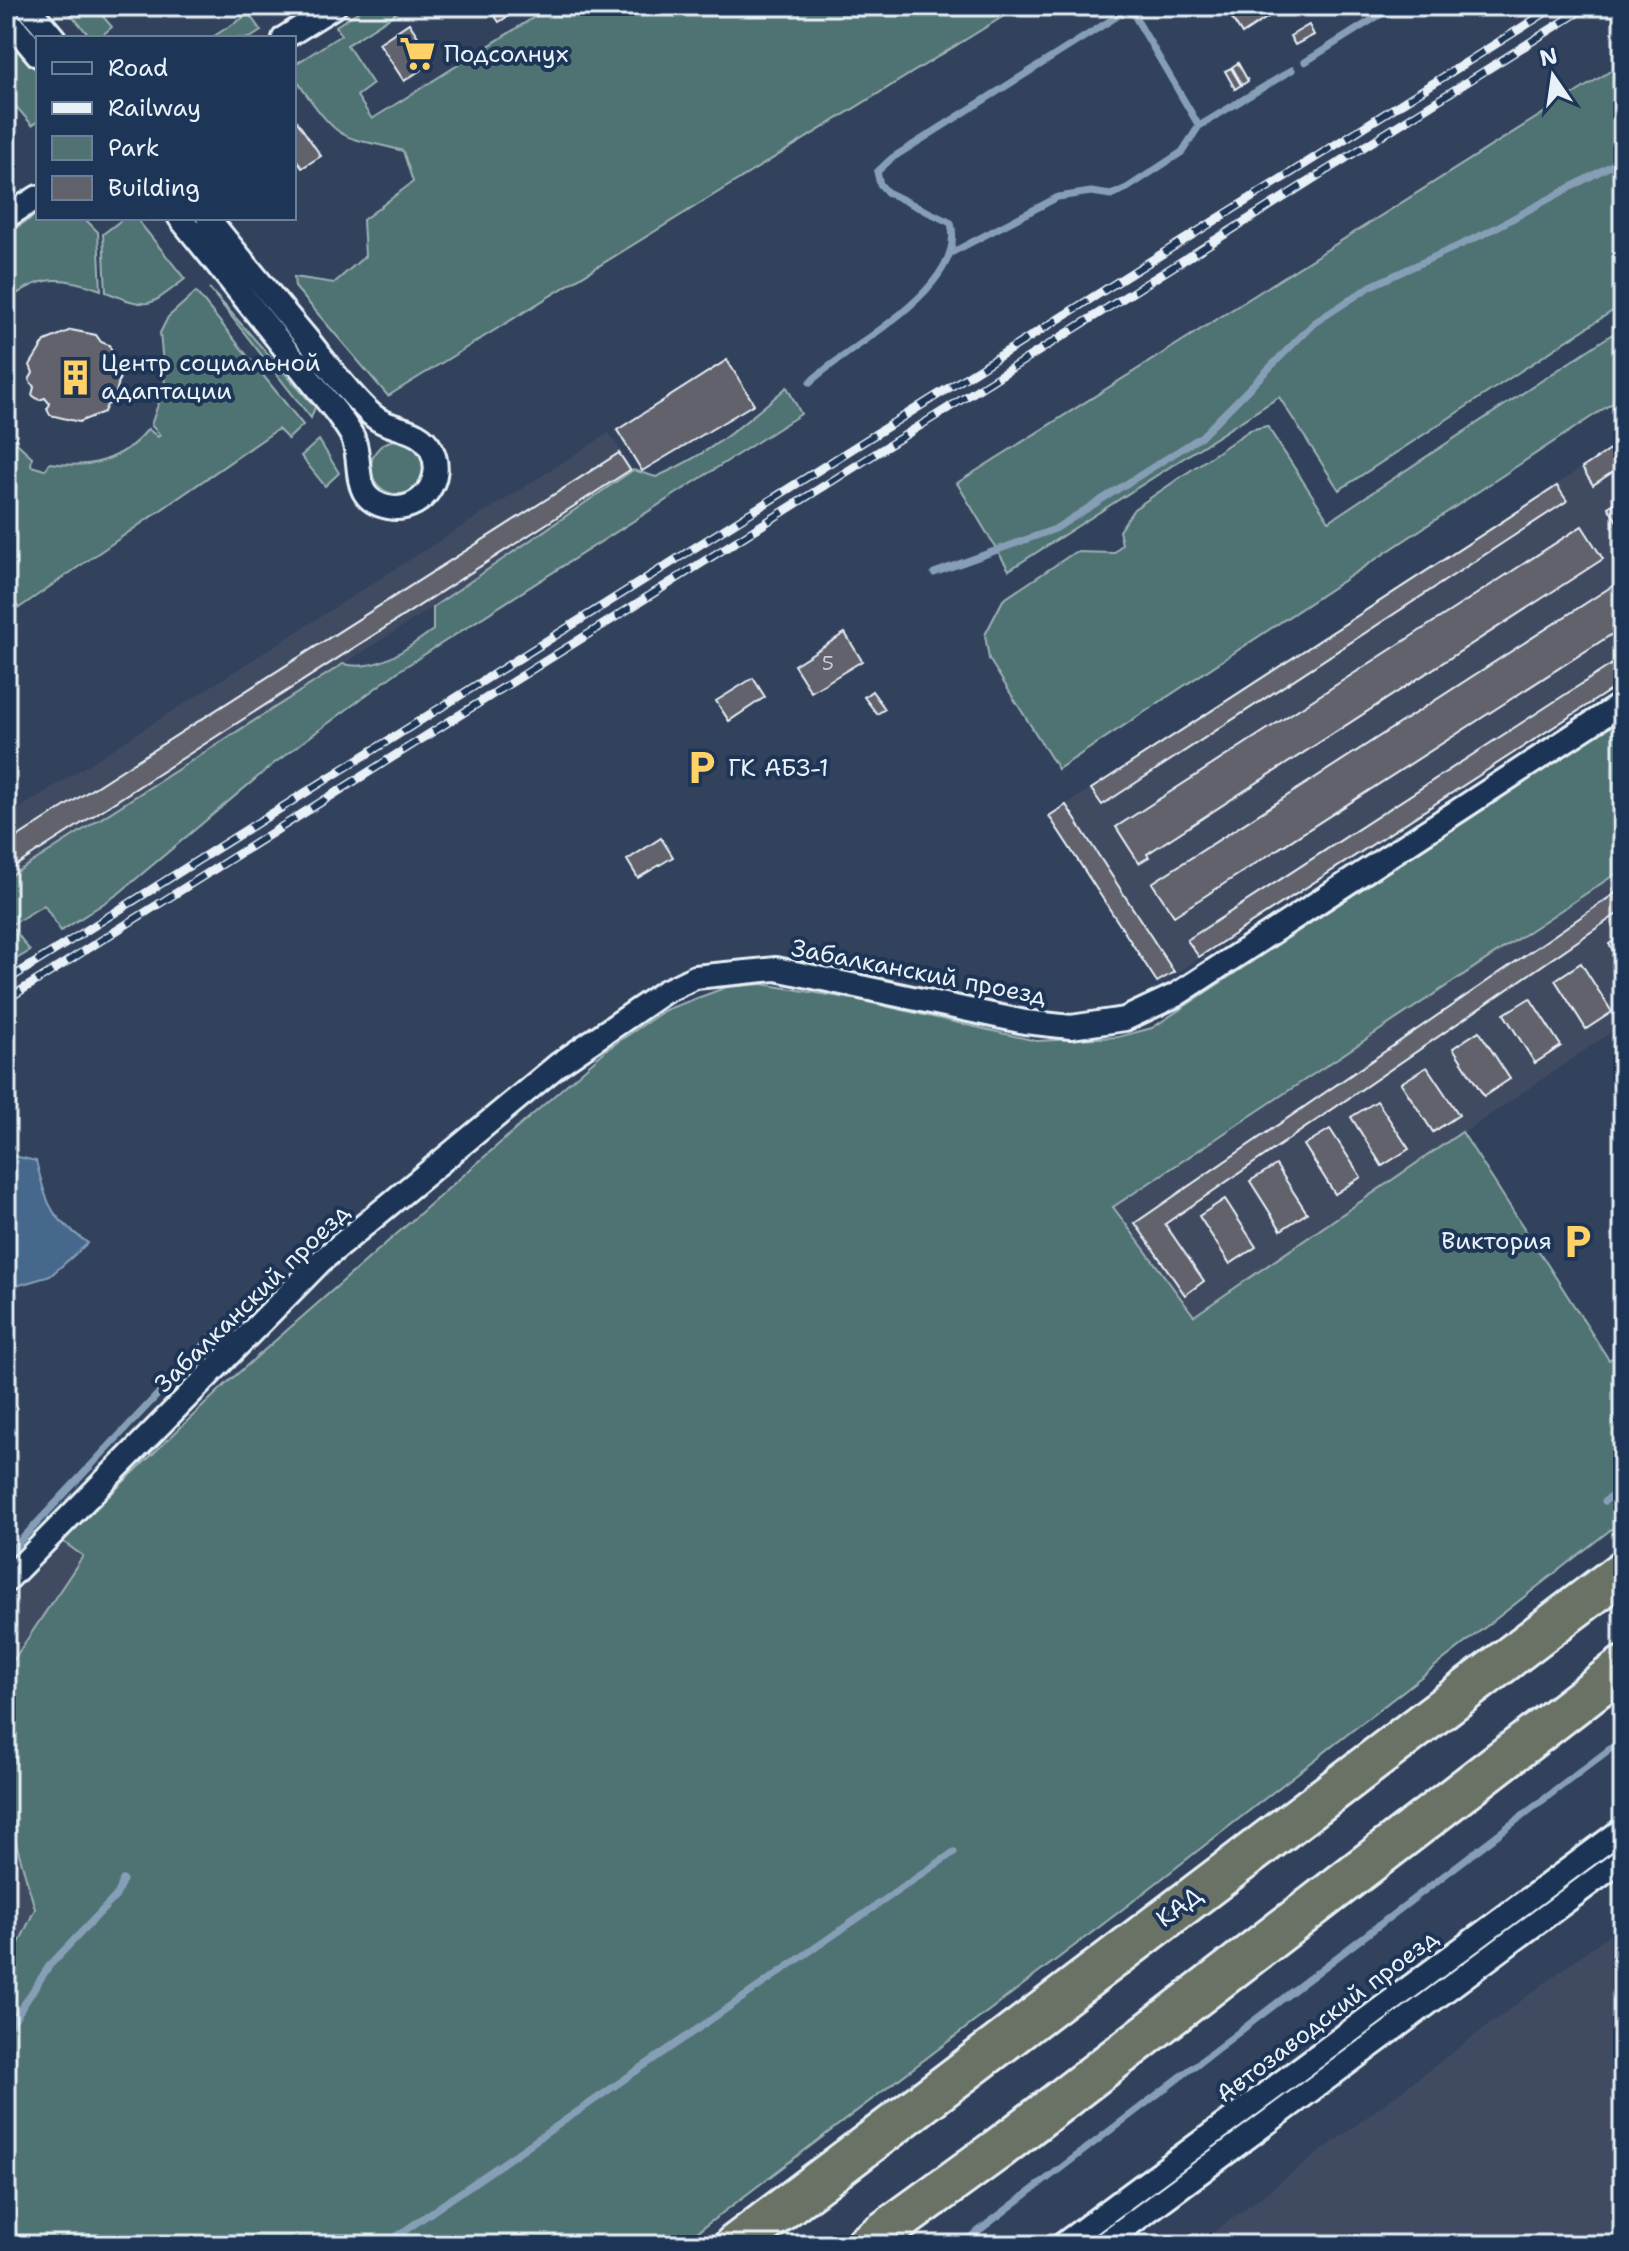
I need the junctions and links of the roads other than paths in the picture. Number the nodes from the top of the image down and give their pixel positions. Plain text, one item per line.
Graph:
1 (27, 6) edge
2 (335, 6) edge
3 (6, 17) edge
4 (52, 36) edge
5 (287, 36) edge
6 (36, 53) edge
7 (36, 198) edge
8 (6, 217) edge
9 (182, 220) edge
10 (210, 220) edge
11 (1623, 703) edge
12 (1623, 1571) edge
13 (6, 1581) edge
14 (1623, 1667) edge
15 (1623, 1829) edge
16 (1623, 1859) edge
17 (735, 2245) edge
18 (866, 2245) edge
19 (1062, 2245) edge
20 (1102, 2245) edge

1 - 4 street
2 - 5 street
3 - 6 street
7 - 8 street
9 - 10 street
11 - 13 street, Забалканский проезд
12 - 17 highway, КАД
14 - 18 highway
15 - 19 street, Автозаводский проезд
16 - 20 street, Автозаводский проезд

